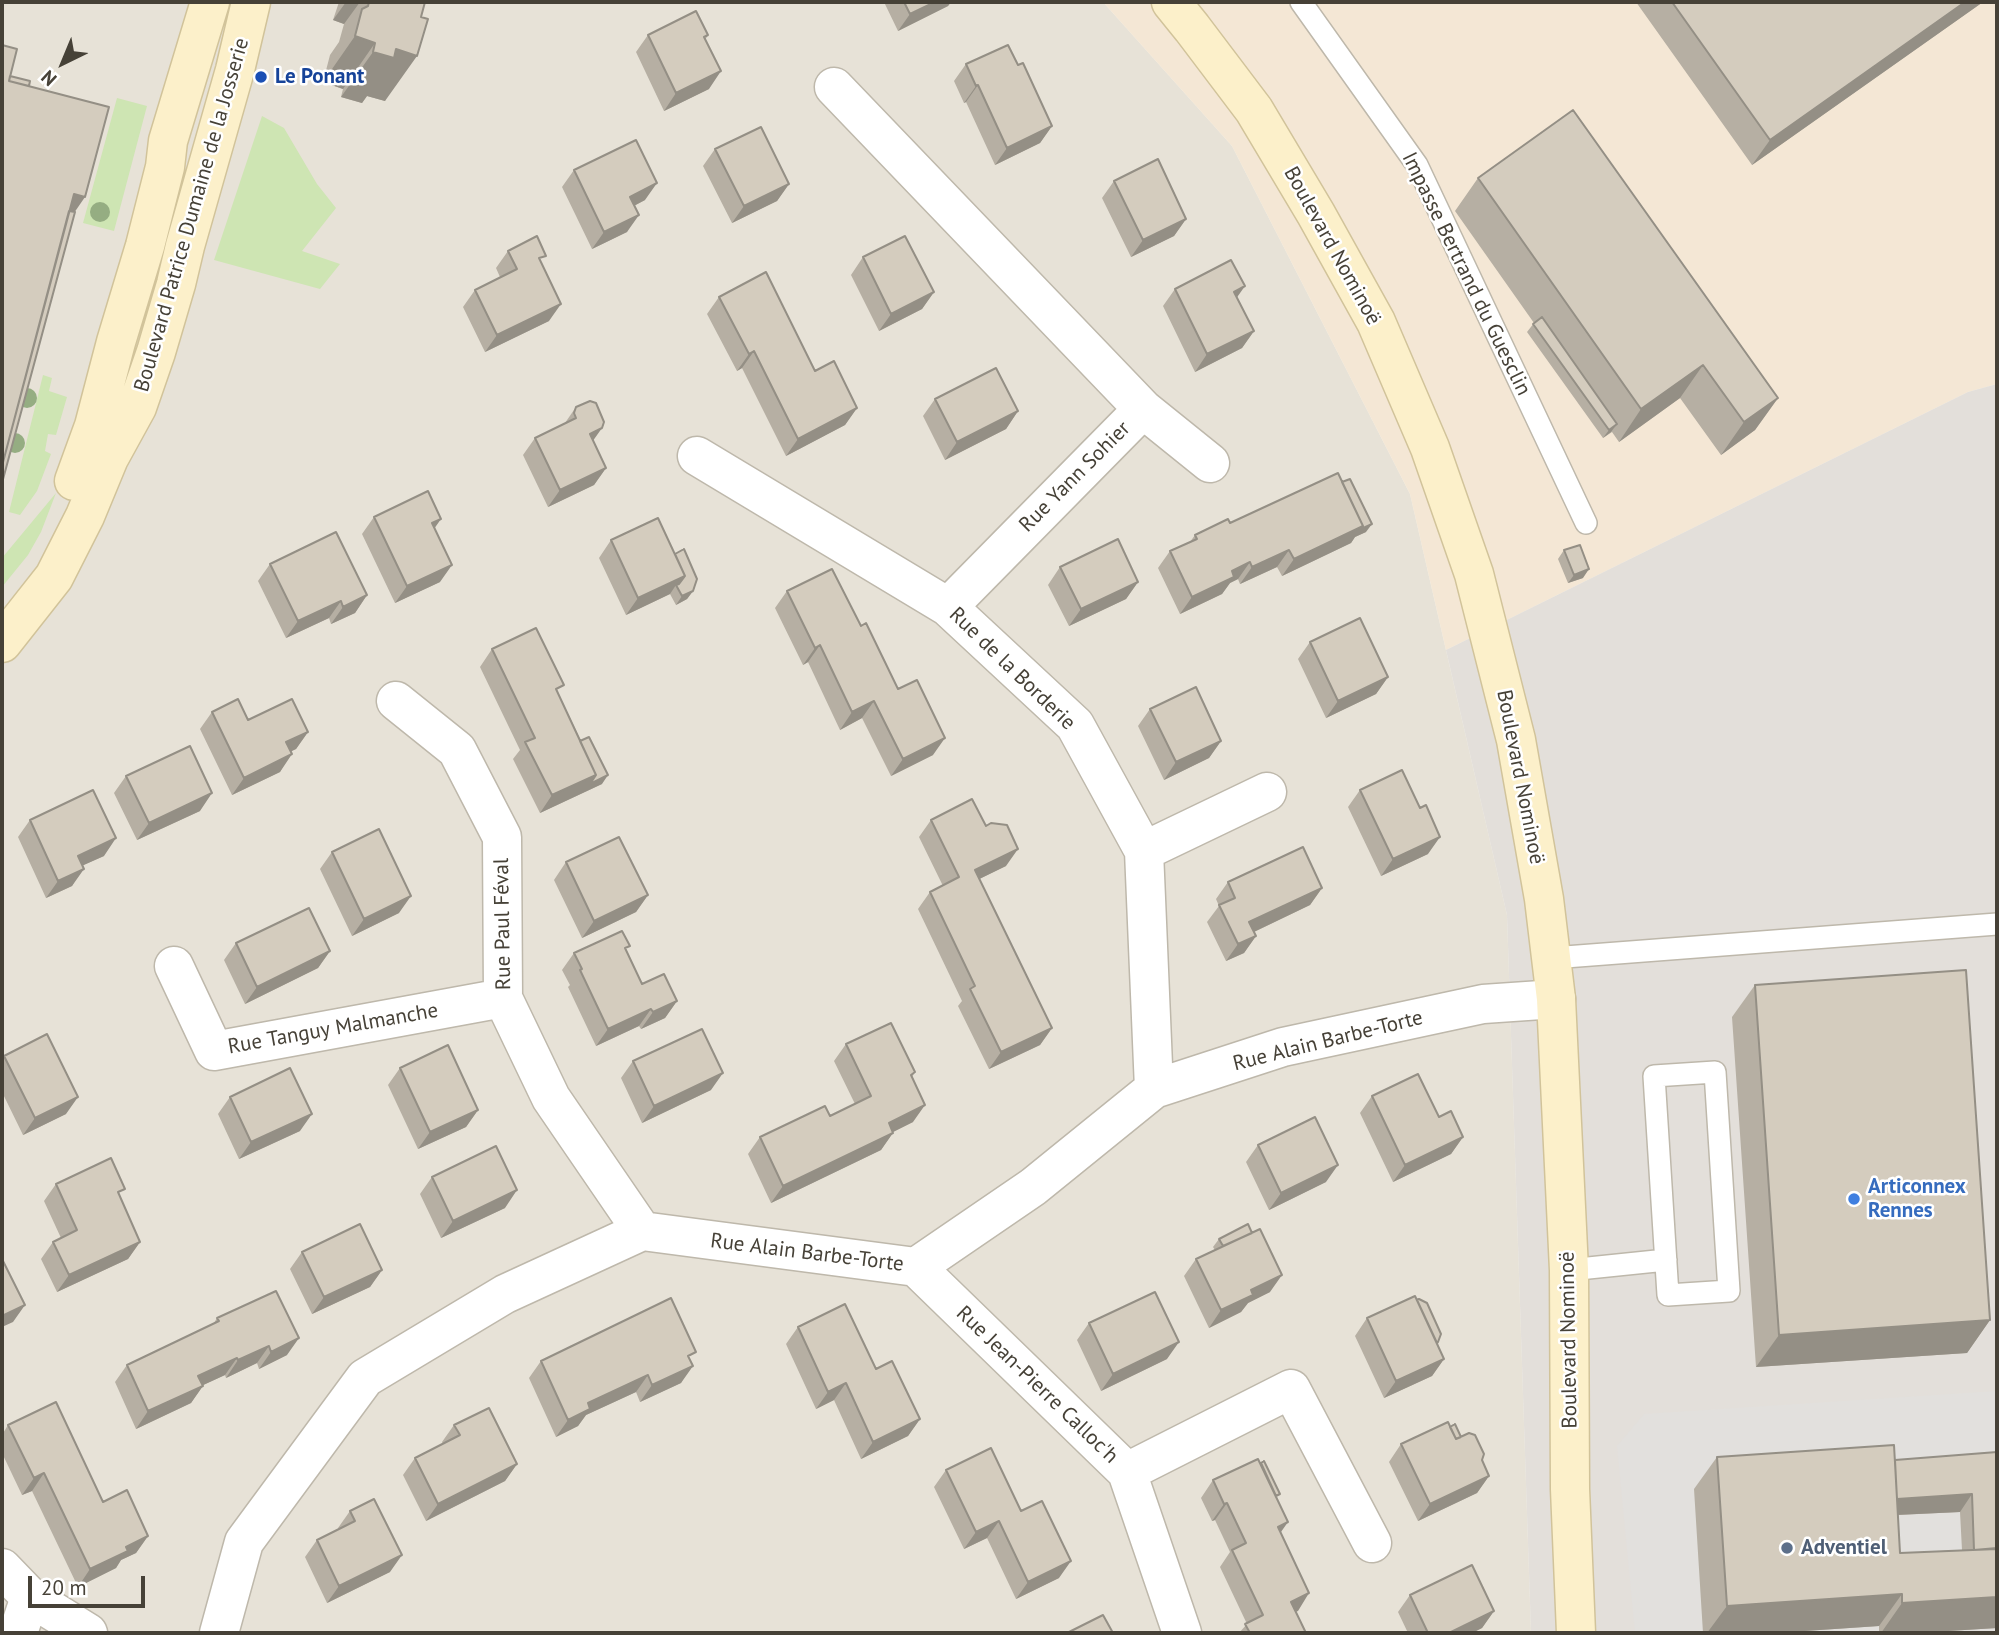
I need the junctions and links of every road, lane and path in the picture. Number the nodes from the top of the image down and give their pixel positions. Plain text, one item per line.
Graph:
1 (210, 2) edge
2 (251, 2) edge
3 (1171, 2) edge
4 (1301, 2) edge
5 (834, 87) dead end
6 (1143, 409) junction
7 (697, 456) dead end
8 (1210, 463) dead end
9 (1586, 523) dead end
10 (2, 603) edge
11 (948, 607) junction
12 (2, 643) edge
13 (396, 701) dead end
14 (1268, 792) dead end
15 (1144, 851) junction
16 (1997, 924) edge
17 (1552, 958) junction
18 (174, 966) dead end
19 (503, 998) junction
20 (1556, 999) junction
21 (1154, 1089) junction
22 (642, 1231) junction
23 (1666, 1260) junction
24 (916, 1267) junction
25 (1569, 1270) junction
26 (1127, 1472) junction
27 (1372, 1543) dead end
28 (2, 1568) edge
29 (30, 1597) junction
30 (18, 1633) edge
31 (88, 1633) edge
32 (219, 1633) edge
33 (1182, 1633) edge
34 (1576, 1633) edge

1 - 10 street, Boulevard Patrice Dumaine de la Josserie
2 - 12 street, Boulevard Patrice Dumaine de la Josserie
3 - 17 street, Boulevard Nominoë
4 - 9 lane, Impasse Bertrand du Guesclin
5 - 6 street
6 - 8 street, Rue Yann Sohier
6 - 11 street, Rue Yann Sohier
7 - 11 street, Rue de la Borderie
11 - 15 street, Rue de la Borderie
13 - 19 street, Rue Paul Féval
14 - 15 street
15 - 21 street, Rue de la Borderie
16 - 17 lane
17 - 20 street, Boulevard Nominoë
18 - 19 street, Rue Tanguy Malmanche
19 - 22 street, Rue Paul Féval
20 - 21 street, Rue Alain Barbe-Torte
20 - 25 street, Boulevard Nominoë
21 - 24 street, Rue Alain Barbe-Torte
22 - 24 street, Rue Alain Barbe-Torte
22 - 32 street
23 - 23 lane
23 - 25 lane
24 - 26 street, Rue Jean-Pierre Calloc'h
25 - 34 street, Boulevard Nominoë
26 - 27 street
26 - 33 street, Rue Jean-Pierre Calloc'h
28 - 29 street
29 - 30 street
29 - 31 street

